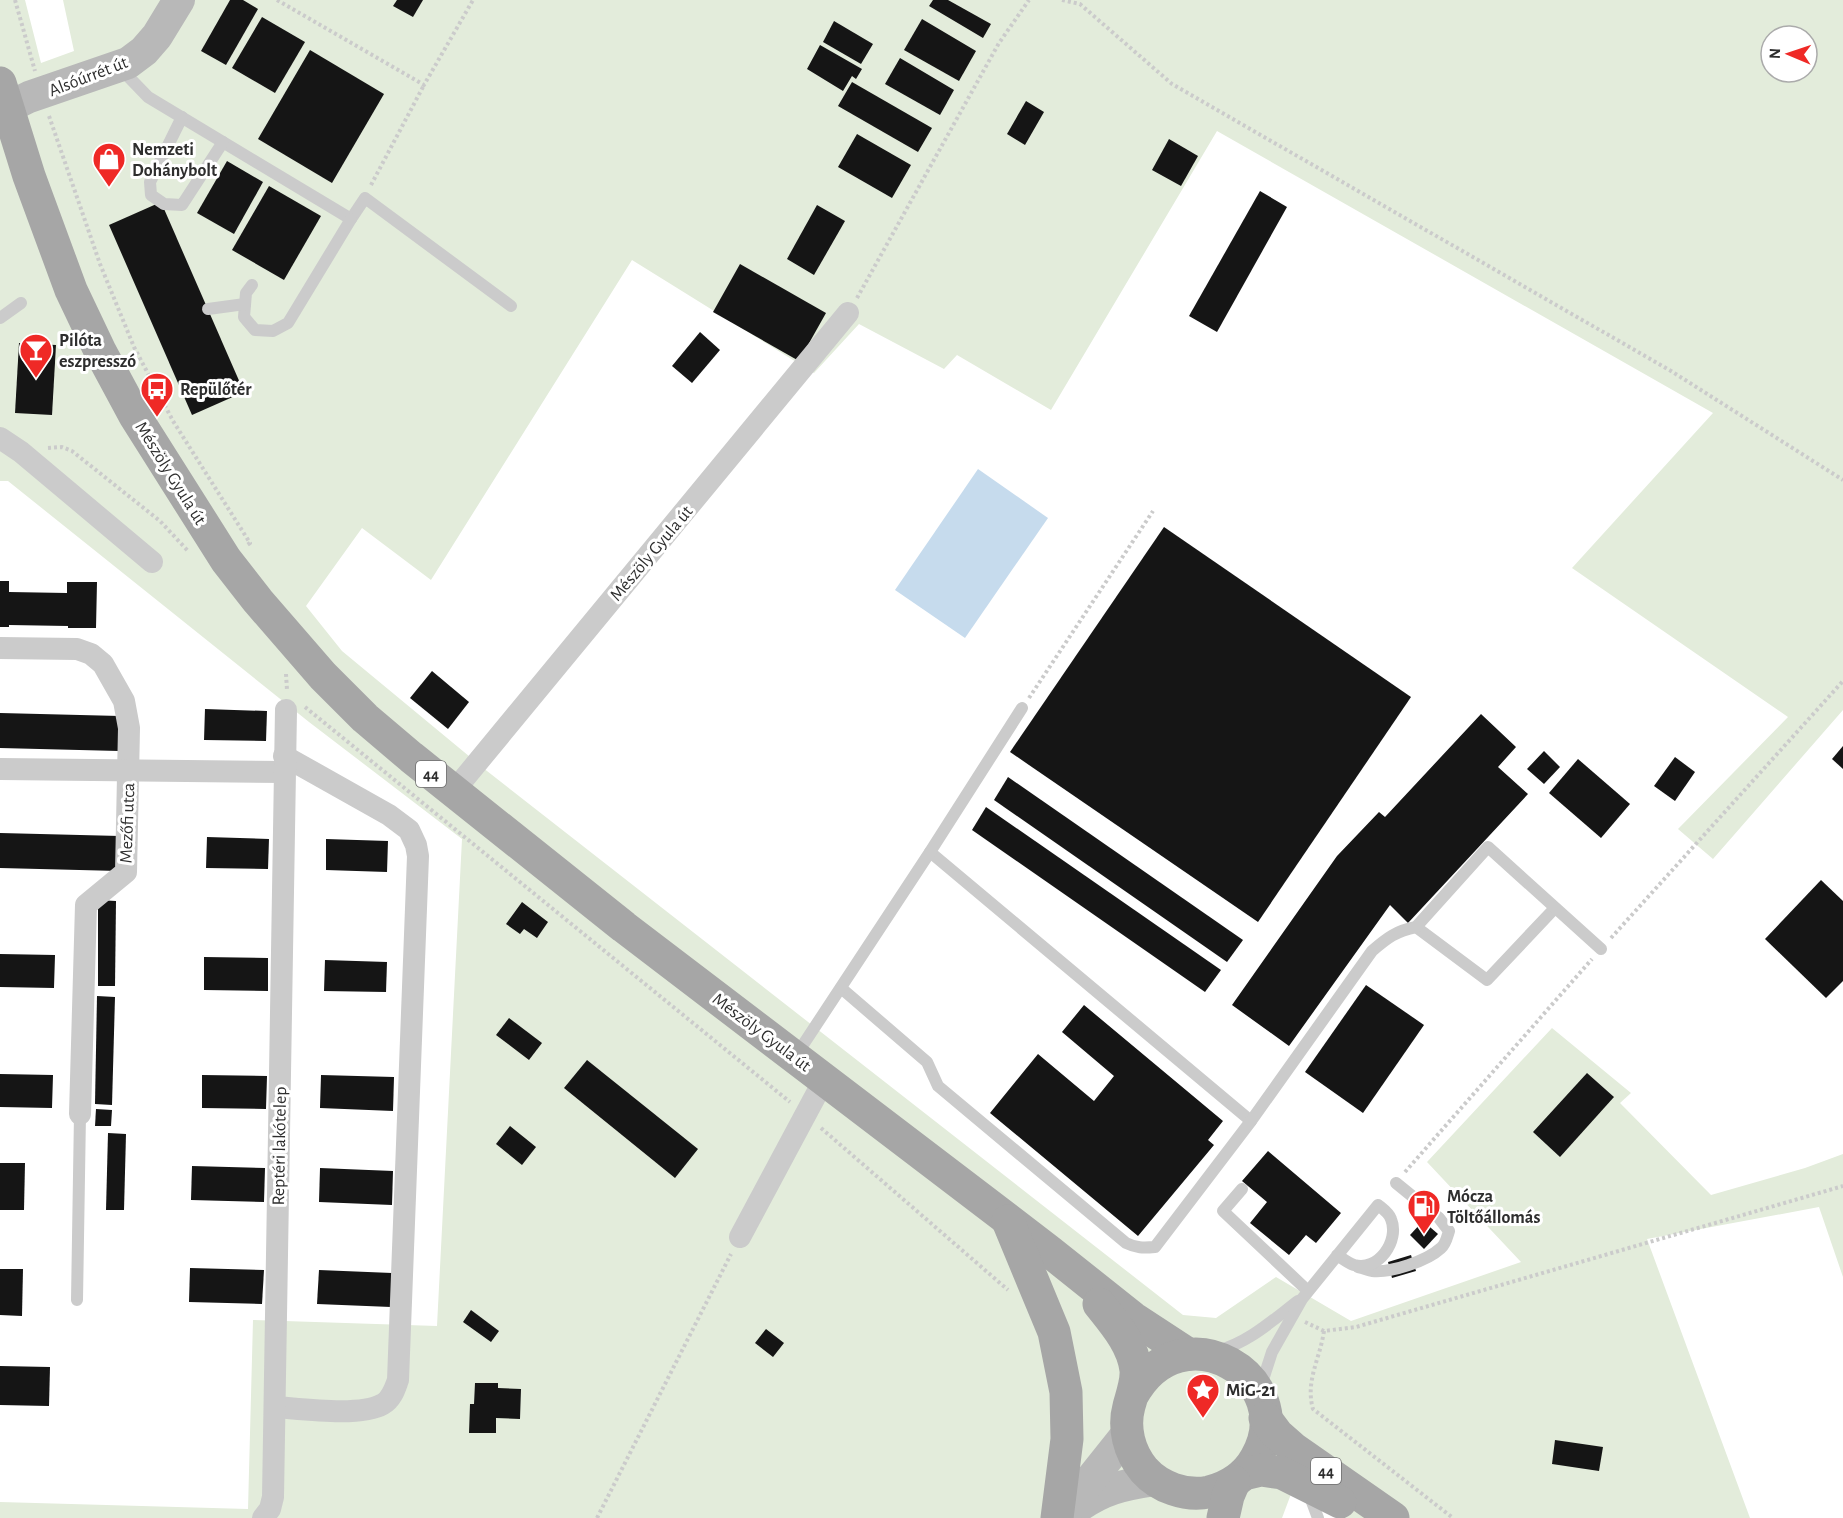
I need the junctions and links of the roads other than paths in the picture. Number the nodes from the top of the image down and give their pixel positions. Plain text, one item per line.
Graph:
1 (179, 0) edge
2 (119, 67) junction
3 (19, 95) edge
4 (182, 117) junction
5 (223, 142) junction
6 (351, 219) junction
7 (252, 285) dead end
8 (21, 303) dead end
9 (245, 304) junction
10 (511, 306) dead end
11 (208, 309) dead end
12 (848, 313) road end
13 (0, 318) edge
14 (0, 438) edge
15 (152, 562) dead end
16 (0, 648) edge
17 (290, 701) road end
18 (1022, 708) road end
19 (284, 764) junction
20 (0, 769) edge
21 (128, 770) junction
22 (453, 792) junction
23 (930, 852) junction
24 (1555, 908) junction
25 (1416, 927) junction
26 (1601, 949) dead end
27 (841, 988) junction
28 (795, 1057) junction
29 (824, 1080) junction
30 (80, 1114) joint
31 (1251, 1121) junction
32 (1396, 1183) dead end
33 (1242, 1189) dead end
34 (1008, 1221) junction
35 (740, 1237) road end
36 (1337, 1255) junction
37 (1354, 1265) junction
38 (1072, 1269) junction
39 (1305, 1295) junction
40 (77, 1300) dead end
41 (1196, 1354) junction
42 (1132, 1396) junction
43 (1262, 1405) junction
44 (275, 1407) junction
45 (1127, 1434) junction
46 (1239, 1478) junction
47 (1163, 1484) junction
48 (1306, 1484) junction
49 (263, 1518) edge
50 (1060, 1518) edge
51 (1188, 1518) edge
52 (1223, 1518) edge
53 (1318, 1518) edge
54 (1370, 1518) edge
55 (1393, 1518) edge

1 - 2 street, Alsóúrrét út
2 - 3 street, Alsóúrrét út
2 - 4 lane
3 - 22 main road, Mészöly Gyula út / 44
4 - 5 lane
4 - 5 lane
5 - 6 lane
6 - 9 lane
6 - 10 lane
7 - 9 lane
8 - 13 lane
9 - 11 lane
12 - 22 street, Mészöly Gyula út
14 - 15 street
16 - 21 street, Mezőfi utca
17 - 19 street, Reptéri lakótelep
18 - 23 lane
19 - 21 street
19 - 44 street, Reptéri lakótelep
19 - 44 street
20 - 21 street
21 - 30 street, Mezőfi utca
22 - 28 main road, Mészöly Gyula út / 44
23 - 27 lane
23 - 31 lane
24 - 25 lane
24 - 25 lane
24 - 26 lane
25 - 31 lane
27 - 28 lane
27 - 31 lane
28 - 29 main road, Mészöly Gyula út / 44
29 - 34 main road, Mészöly Gyula út / 44
29 - 35 street
30 - 40 lane
32 - 37 lane
33 - 39 lane
34 - 38 main road, Mészöly Gyula út / 44
34 - 50 main road
36 - 37 lane
36 - 37 lane
36 - 39 lane
38 - 41 main road, Mészöly Gyula út / 44
38 - 42 main road, Mészöly Gyula út / 44
39 - 41 lane
39 - 43 lane
41 - 42 main road, Mészöly Gyula út / 44
41 - 43 main road, Mészöly Gyula út / 44
42 - 45 main road, Mészöly Gyula út / 44
43 - 46 main road
43 - 55 main road, Mészöly Gyula út / 44
44 - 49 street, Reptéri lakótelep
45 - 47 main road, Mészöly Gyula út / 44
45 - 50 street
46 - 47 main road, 44
46 - 48 main road, 44
46 - 52 main road
47 - 50 street
47 - 51 main road, Mészöly Gyula út
48 - 53 lane
48 - 54 main road, 44

